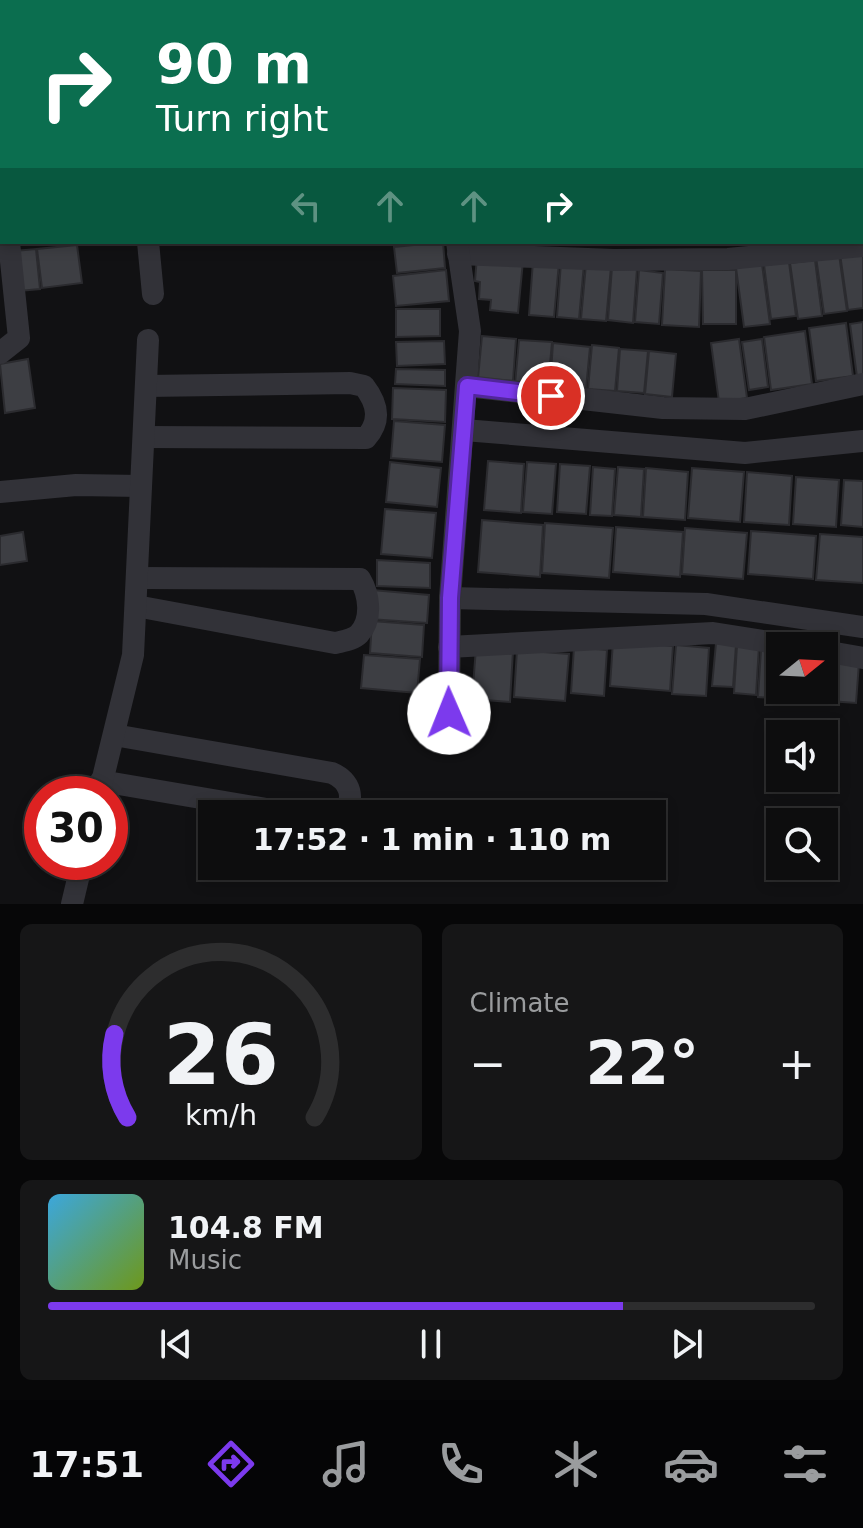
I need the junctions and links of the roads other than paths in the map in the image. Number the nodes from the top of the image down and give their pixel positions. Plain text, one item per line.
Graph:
1 (9, 244) edge
2 (148, 244) edge
3 (825, 246) edge
4 (863, 246) edge
5 (458, 248) edge
6 (153, 294) dead end
7 (148, 340) dead end
8 (0, 353) edge
9 (863, 384) edge
10 (146, 386) junction
11 (467, 386) junction
12 (464, 430) junction
13 (144, 437) junction
14 (863, 441) edge
15 (141, 486) junction
16 (0, 492) edge
17 (137, 578) junction
18 (450, 598) junction
19 (136, 606) junction
20 (863, 627) edge
21 (766, 642) edge
22 (449, 647) junction
23 (838, 654) edge
24 (863, 658) edge
25 (449, 713) dead end
26 (114, 735) junction
27 (103, 776) edge
28 (128, 792) edge
29 (350, 800) edge
30 (198, 801) edge
31 (78, 880) edge
32 (72, 904) edge

1 - 8 street
2 - 6 street
3 - 4 street
3 - 5 street
5 - 11 street
7 - 10 street
9 - 11 street
10 - 13 street
10 - 13 street
11 - 12 street
12 - 14 street
12 - 18 street
13 - 15 street
15 - 16 street
15 - 17 street
17 - 19 street
17 - 19 street
18 - 20 street
18 - 22 street
19 - 26 street
21 - 22 street
22 - 25 street
23 - 24 street
26 - 27 street
26 - 29 street
28 - 30 street
31 - 32 street

